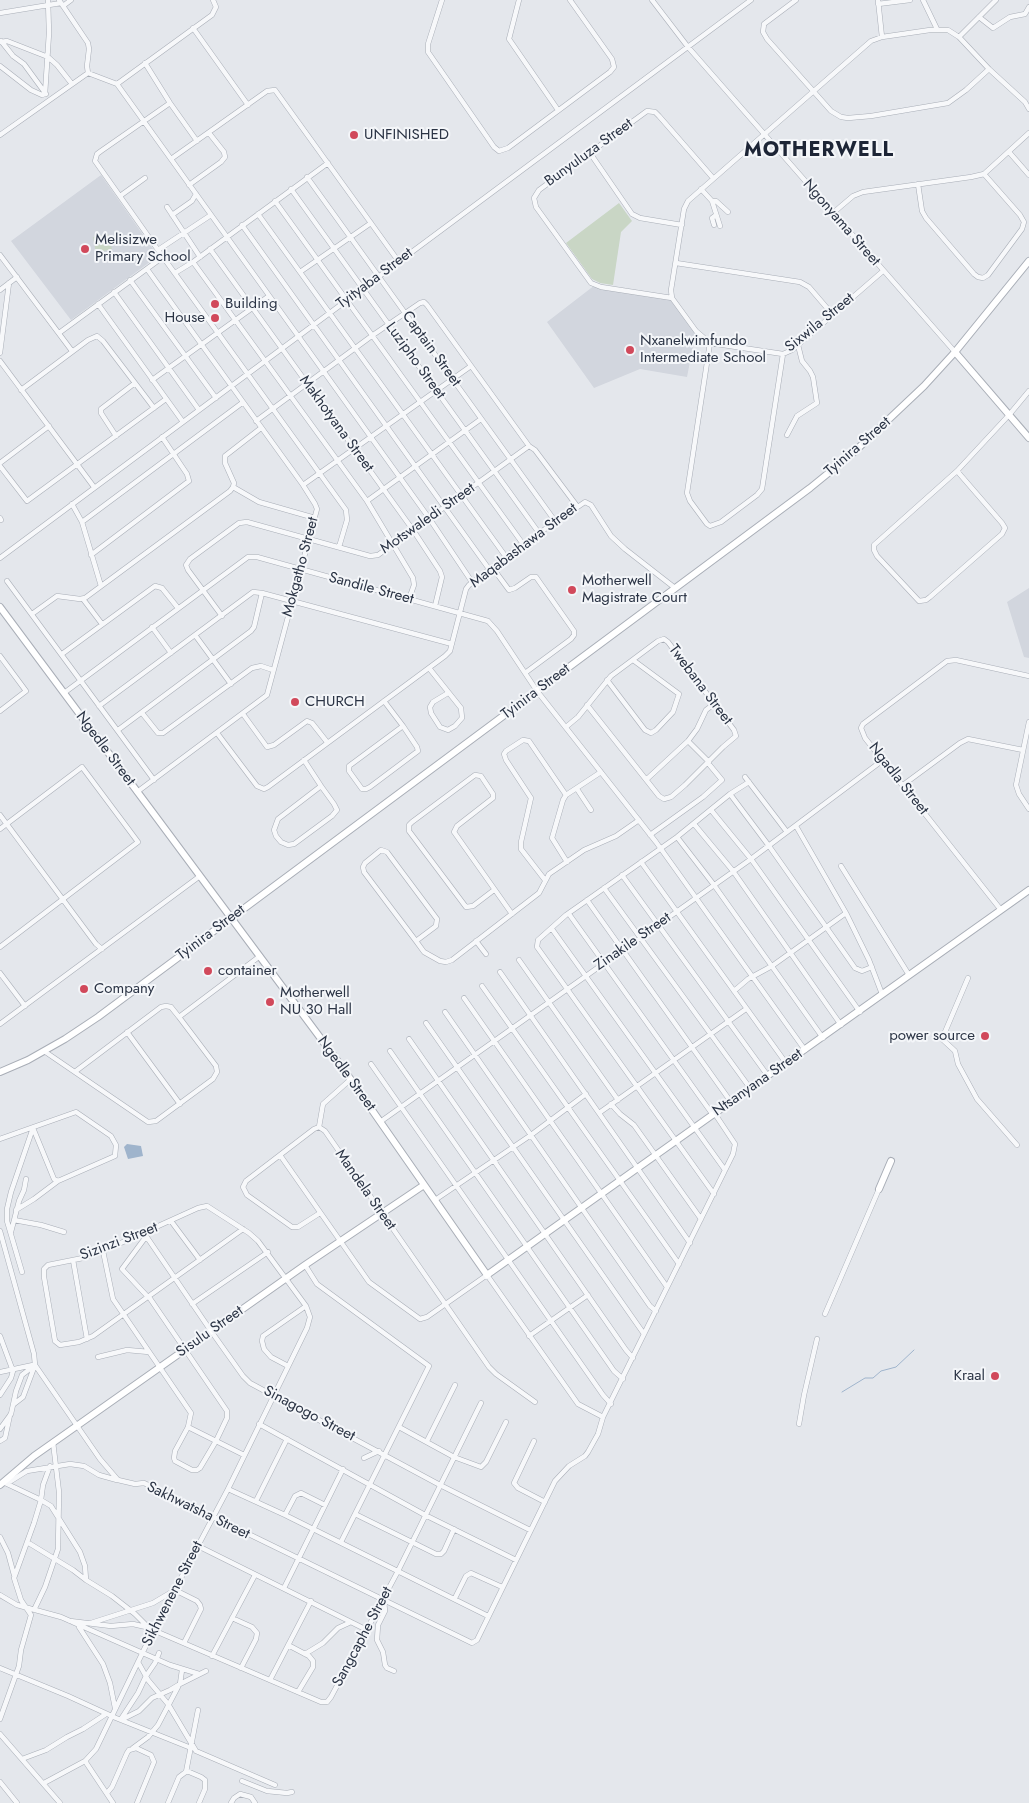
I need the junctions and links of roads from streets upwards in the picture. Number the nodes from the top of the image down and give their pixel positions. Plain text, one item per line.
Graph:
1 (71, 0) edge
2 (213, 0) edge
3 (442, 0) edge
4 (519, 0) edge
5 (570, 0) edge
6 (652, 0) edge
7 (751, 0) edge
8 (796, 0) edge
9 (910, 0) edge
10 (923, 0) edge
11 (996, 0) edge
12 (878, 2) edge
13 (48, 3) edge
14 (61, 3) edge
15 (1029, 7) edge
16 (0, 14) edge
17 (979, 17) junction
18 (193, 28) junction
19 (937, 29) junction
20 (882, 37) junction
21 (959, 37) junction
22 (1, 41) edge
23 (688, 47) junction
24 (48, 57) junction
25 (145, 63) junction
26 (0, 66) edge
27 (989, 69) junction
28 (88, 73) junction
29 (72, 84) junction
30 (117, 84) junction
31 (814, 91) junction
32 (45, 94) junction
33 (50, 99) junction
34 (170, 103) junction
35 (248, 105) junction
36 (1029, 109) edge
37 (558, 110) junction
38 (144, 122) junction
39 (209, 132) junction
40 (1029, 133) edge
41 (764, 134) junction
42 (0, 135) edge
43 (197, 141) junction
44 (1009, 152) junction
45 (590, 154) junction
46 (171, 160) junction
47 (328, 163) junction
48 (984, 174) junction
49 (1029, 175) edge
50 (308, 177) junction
51 (145, 178) dead end
52 (713, 178) junction
53 (918, 184) junction
54 (189, 185) junction
55 (291, 189) junction
56 (701, 189) junction
57 (196, 194) junction
58 (120, 196) junction
59 (275, 201) junction
60 (712, 201) junction
61 (167, 207) dead end
62 (728, 212) dead end
63 (833, 213) junction
64 (258, 214) junction
65 (172, 215) junction
66 (211, 215) junction
67 (716, 215) junction
68 (371, 223) junction
69 (242, 225) junction
70 (682, 225) junction
71 (714, 225) dead end
72 (720, 226) dead end
73 (185, 233) junction
74 (226, 237) junction
75 (351, 237) junction
76 (210, 249) junction
77 (334, 249) junction
78 (158, 250) junction
79 (0, 254) edge
80 (163, 257) junction
81 (200, 257) junction
82 (317, 260) junction
83 (1029, 261) edge
84 (193, 262) junction
85 (399, 262) junction
86 (676, 263) junction
87 (147, 269) junction
88 (883, 270) junction
89 (300, 272) junction
90 (175, 273) junction
91 (379, 276) junction
92 (17, 277) junction
93 (130, 280) junction
94 (9, 283) junction
95 (363, 288) junction
96 (0, 290) edge
97 (114, 292) junction
98 (268, 296) junction
99 (672, 298) junction
100 (347, 300) junction
101 (98, 304) junction
102 (252, 308) junction
103 (330, 313) junction
104 (405, 313) junction
105 (833, 315) junction
106 (235, 320) junction
107 (389, 324) junction
108 (313, 325) junction
109 (217, 332) junction
110 (59, 333) junction
111 (372, 336) junction
112 (298, 337) junction
113 (710, 343) junction
114 (201, 344) junction
115 (798, 345) junction
116 (355, 348) junction
117 (282, 349) junction
118 (72, 351) junction
119 (955, 352) junction
120 (0, 353) edge
121 (783, 354) junction
122 (186, 356) junction
123 (339, 360) junction
124 (265, 361) junction
125 (1, 363) edge
126 (471, 366) junction
127 (168, 368) junction
128 (323, 372) junction
129 (248, 374) junction
130 (453, 379) junction
131 (152, 380) junction
132 (135, 383) junction
133 (307, 383) junction
134 (232, 386) junction
135 (21, 390) junction
136 (436, 391) junction
137 (1029, 391) edge
138 (290, 396) junction
139 (216, 398) junction
140 (166, 399) junction
141 (420, 402) junction
142 (242, 403) junction
143 (154, 408) junction
144 (273, 408) junction
145 (199, 410) junction
146 (403, 414) junction
147 (1009, 415) junction
148 (481, 418) junction
149 (256, 421) junction
150 (183, 422) junction
151 (49, 426) junction
152 (386, 426) junction
153 (261, 428) junction
154 (465, 430) junction
155 (787, 435) dead end
156 (116, 436) junction
157 (162, 437) junction
158 (370, 438) junction
159 (1029, 438) edge
160 (449, 442) junction
161 (529, 446) junction
162 (354, 449) junction
163 (174, 455) junction
164 (432, 455) junction
165 (338, 460) junction
166 (511, 460) junction
167 (0, 464) edge
168 (77, 464) junction
169 (416, 466) junction
170 (495, 471) junction
171 (957, 471) junction
172 (320, 473) junction
173 (399, 478) junction
174 (479, 483) junction
175 (302, 485) junction
176 (94, 487) junction
177 (234, 487) junction
178 (383, 489) junction
179 (462, 496) junction
180 (367, 501) junction
181 (72, 504) junction
182 (577, 506) junction
183 (445, 507) junction
184 (315, 518) junction
185 (428, 518) junction
186 (555, 521) junction
187 (82, 522) junction
188 (413, 530) junction
189 (539, 532) junction
190 (309, 539) junction
191 (394, 544) junction
192 (523, 544) junction
193 (339, 547) junction
194 (91, 555) junction
195 (506, 557) junction
196 (0, 558) edge
197 (490, 568) junction
198 (300, 570) junction
199 (7, 581) dead end
200 (472, 582) junction
201 (101, 586) junction
202 (675, 588) junction
203 (202, 590) junction
204 (262, 592) junction
205 (83, 599) junction
206 (409, 599) junction
207 (292, 601) junction
208 (435, 606) junction
209 (0, 607) edge
210 (178, 608) junction
211 (460, 613) junction
212 (32, 614) junction
213 (222, 616) junction
214 (102, 624) junction
215 (152, 627) junction
216 (195, 635) junction
217 (452, 644) junction
218 (171, 653) junction
219 (62, 654) junction
220 (0, 656) edge
221 (214, 659) junction
222 (633, 660) junction
223 (429, 668) junction
224 (273, 670) junction
225 (525, 673) junction
226 (1029, 676) edge
227 (607, 680) junction
228 (81, 681) junction
229 (231, 684) junction
230 (537, 691) junction
231 (64, 693) junction
232 (448, 693) junction
233 (384, 701) junction
234 (714, 704) junction
235 (587, 705) junction
236 (99, 706) junction
237 (0, 711) edge
238 (142, 713) junction
239 (243, 714) junction
240 (1029, 722) edge
241 (402, 726) junction
242 (566, 727) junction
243 (118, 730) junction
244 (217, 733) junction
245 (688, 741) junction
246 (327, 742) junction
247 (1023, 750) junction
248 (304, 760) junction
249 (883, 760) junction
250 (708, 762) junction
251 (601, 772) junction
252 (744, 777) dead end
253 (647, 779) junction
254 (154, 780) junction
255 (749, 782) junction
256 (903, 785) junction
257 (321, 786) junction
258 (577, 789) junction
259 (138, 792) junction
260 (730, 794) junction
261 (566, 795) junction
262 (1029, 809) edge
263 (592, 810) dead end
264 (711, 810) junction
265 (0, 815) edge
266 (639, 820) junction
267 (7, 824) junction
268 (694, 824) junction
269 (796, 826) junction
270 (0, 828) edge
271 (787, 832) junction
272 (650, 834) junction
273 (677, 837) junction
274 (769, 846) junction
275 (660, 848) junction
276 (751, 858) junction
277 (567, 862) junction
278 (641, 862) junction
279 (841, 866) dead end
280 (732, 872) junction
281 (622, 875) junction
282 (200, 876) junction
283 (545, 880) junction
284 (714, 884) junction
285 (604, 888) junction
286 (494, 890) junction
287 (1029, 890) edge
288 (696, 897) junction
289 (63, 899) junction
290 (587, 900) junction
291 (1000, 910) junction
292 (677, 911) junction
293 (846, 912) junction
294 (512, 914) junction
295 (569, 914) junction
296 (231, 918) junction
297 (658, 925) junction
298 (826, 926) junction
299 (552, 929) junction
300 (640, 938) junction
301 (808, 939) junction
302 (416, 941) junction
303 (476, 942) junction
304 (0, 947) edge
305 (102, 949) junction
306 (622, 950) junction
307 (790, 953) junction
308 (486, 954) dead end
309 (260, 956) junction
310 (519, 960) dead end
311 (603, 963) junction
312 (772, 966) junction
313 (872, 967) junction
314 (500, 972) dead end
315 (0, 973) edge
316 (909, 975) junction
317 (585, 976) junction
318 (753, 978) junction
319 (968, 978) dead end
320 (482, 986) dead end
321 (567, 990) junction
322 (734, 991) junction
323 (882, 994) junction
324 (464, 998) dead end
325 (549, 1002) junction
326 (25, 1006) junction
327 (746, 1009) junction
328 (445, 1012) dead end
329 (860, 1012) junction
330 (530, 1016) junction
331 (179, 1017) junction
332 (728, 1022) junction
333 (426, 1023) dead end
334 (0, 1024) edge
335 (841, 1025) junction
336 (512, 1029) junction
337 (127, 1032) junction
338 (710, 1035) junction
339 (823, 1038) junction
340 (409, 1039) dead end
341 (494, 1042) junction
342 (692, 1048) junction
343 (805, 1050) junction
344 (44, 1051) junction
345 (390, 1051) dead end
346 (475, 1055) junction
347 (674, 1060) junction
348 (786, 1063) junction
349 (371, 1064) dead end
350 (457, 1068) junction
351 (76, 1071) junction
352 (0, 1072) edge
353 (655, 1074) junction
354 (768, 1076) junction
355 (350, 1079) junction
356 (439, 1081) junction
357 (637, 1086) junction
358 (750, 1088) junction
359 (420, 1094) junction
360 (586, 1094) junction
361 (618, 1100) junction
362 (731, 1102) junction
363 (180, 1104) junction
364 (611, 1104) junction
365 (402, 1107) junction
366 (568, 1107) junction
367 (599, 1113) junction
368 (714, 1114) junction
369 (549, 1121) junction
370 (380, 1122) junction
371 (33, 1128) junction
372 (320, 1128) junction
373 (694, 1128) junction
374 (531, 1134) junction
375 (0, 1139) edge
376 (676, 1141) junction
377 (1017, 1145) dead end
378 (512, 1147) junction
379 (280, 1155) junction
380 (656, 1155) junction
381 (494, 1160) junction
382 (891, 1160) dead end
383 (637, 1169) junction
384 (725, 1170) junction
385 (475, 1173) junction
386 (26, 1178) dead end
387 (58, 1181) junction
388 (619, 1181) junction
389 (424, 1185) junction
390 (457, 1185) junction
391 (879, 1189) joint
392 (602, 1194) junction
393 (714, 1194) junction
394 (435, 1200) junction
395 (582, 1208) junction
396 (16, 1210) junction
397 (320, 1213) junction
398 (382, 1214) junction
399 (701, 1219) junction
400 (14, 1220) junction
401 (564, 1221) junction
402 (171, 1222) junction
403 (243, 1229) junction
404 (0, 1231) edge
405 (64, 1232) dead end
406 (545, 1234) junction
407 (11, 1236) junction
408 (144, 1236) junction
409 (341, 1242) junction
410 (690, 1243) junction
411 (527, 1247) junction
412 (103, 1251) junction
413 (268, 1252) junction
414 (73, 1260) junction
415 (200, 1260) junction
416 (508, 1260) junction
417 (679, 1264) junction
418 (305, 1265) junction
419 (22, 1272) dead end
420 (487, 1275) junction
421 (175, 1278) junction
422 (286, 1278) junction
423 (667, 1287) junction
424 (588, 1295) junction
425 (148, 1297) junction
426 (192, 1304) junction
427 (444, 1304) junction
428 (306, 1306) junction
429 (570, 1308) junction
430 (656, 1311) junction
431 (825, 1314) dead end
432 (123, 1315) junction
433 (551, 1322) junction
434 (211, 1331) junction
435 (644, 1334) junction
436 (529, 1336) junction
437 (0, 1338) edge
438 (88, 1339) junction
439 (817, 1339) dead end
440 (185, 1349) junction
441 (150, 1352) junction
442 (98, 1357) dead end
443 (633, 1358) junction
444 (35, 1365) junction
445 (288, 1366) junction
446 (160, 1367) junction
447 (12, 1369) junction
448 (0, 1372) edge
449 (623, 1379) junction
450 (455, 1385) dead end
451 (0, 1395) edge
452 (274, 1395) junction
453 (535, 1402) dead end
454 (481, 1403) dead end
455 (611, 1404) junction
456 (13, 1405) junction
457 (10, 1414) junction
458 (604, 1417) junction
459 (506, 1422) dead end
460 (259, 1424) junction
461 (800, 1424) dead end
462 (77, 1425) junction
463 (188, 1427) junction
464 (399, 1427) junction
465 (0, 1429) edge
466 (287, 1439) junction
467 (0, 1441) edge
468 (216, 1441) junction
469 (427, 1441) junction
470 (534, 1441) dead end
471 (53, 1442) junction
472 (379, 1451) junction
473 (384, 1454) junction
474 (244, 1455) junction
475 (454, 1457) junction
476 (364, 1458) dead end
477 (50, 1466) junction
478 (56, 1466) junction
479 (343, 1469) junction
480 (118, 1480) junction
481 (1, 1484) edge
482 (370, 1484) junction
483 (440, 1485) junction
484 (228, 1488) junction
485 (41, 1500) junction
486 (256, 1501) junction
487 (545, 1502) junction
488 (325, 1505) junction
489 (355, 1514) junction
490 (285, 1515) junction
491 (425, 1515) junction
492 (213, 1518) junction
493 (60, 1519) junction
494 (313, 1529) junction
495 (454, 1529) junction
496 (530, 1530) junction
497 (0, 1537) edge
498 (26, 1542) junction
499 (341, 1542) junction
500 (411, 1542) junction
501 (198, 1546) junction
502 (56, 1559) junction
503 (298, 1559) junction
504 (516, 1560) junction
505 (398, 1571) junction
506 (255, 1575) junction
507 (15, 1576) junction
508 (86, 1580) junction
509 (502, 1587) junction
510 (284, 1588) junction
511 (175, 1590) junction
512 (0, 1595) edge
513 (454, 1598) junction
514 (383, 1601) junction
515 (311, 1602) junction
516 (27, 1607) junction
517 (34, 1610) junction
518 (130, 1610) junction
519 (488, 1616) junction
520 (232, 1618) junction
521 (70, 1621) junction
522 (351, 1622) junction
523 (88, 1624) junction
524 (79, 1626) junction
525 (151, 1630) junction
526 (367, 1630) junction
527 (184, 1643) junction
528 (288, 1645) junction
529 (143, 1653) junction
530 (159, 1653) dead end
531 (305, 1654) junction
532 (212, 1656) junction
533 (157, 1660) junction
534 (138, 1662) junction
535 (0, 1668) edge
536 (241, 1668) junction
537 (182, 1670) junction
538 (206, 1671) dead end
539 (394, 1671) dead end
540 (17, 1674) junction
541 (199, 1674) junction
542 (146, 1676) junction
543 (270, 1680) junction
544 (179, 1684) junction
545 (298, 1692) junction
546 (161, 1694) junction
547 (168, 1704) junction
548 (115, 1709) junction
549 (198, 1710) dead end
550 (106, 1714) junction
551 (112, 1716) junction
552 (0, 1719) edge
553 (120, 1720) junction
554 (152, 1732) junction
555 (0, 1734) edge
556 (191, 1747) junction
557 (132, 1749) junction
558 (22, 1758) junction
559 (85, 1761) junction
560 (186, 1772) junction
561 (0, 1782) edge
562 (242, 1782) dead end
563 (44, 1783) junction
564 (275, 1785) dead end
565 (292, 1792) dead end
566 (107, 1793) junction
567 (17, 1803) edge
568 (60, 1803) edge
569 (113, 1803) edge
570 (137, 1803) edge
571 (168, 1803) edge
572 (200, 1803) edge
573 (231, 1803) edge
574 (256, 1803) edge

1 - 14 street
2 - 18 street
3 - 37 street
4 - 37 street
5 - 37 street
6 - 23 street, Ngonyama Street
7 - 23 street, Tyityaba Street
8 - 31 street
9 - 12 street
10 - 19 street
11 - 17 street
12 - 20 street
13 - 14 street
13 - 16 street
13 - 24 street
14 - 28 street
15 - 17 street
17 - 21 street
18 - 25 street
18 - 35 street
19 - 20 street
19 - 21 street
20 - 31 street
21 - 27 street
22 - 24 street
22 - 32 street
23 - 41 street, Ngonyama Street
23 - 85 street, Tyityaba Street
24 - 29 street
24 - 32 street
25 - 30 street
25 - 34 street
26 - 32 street
27 - 31 street
27 - 36 street
28 - 29 street
28 - 30 street
29 - 33 street
30 - 38 street
31 - 41 street
32 - 33 street
33 - 42 street
34 - 38 street
34 - 43 street
35 - 39 street
35 - 47 street
38 - 46 street
38 - 58 street
39 - 43 street
39 - 54 street
40 - 44 street
41 - 52 street
41 - 63 street, Ngonyama Street
43 - 46 street
44 - 48 street
44 - 49 street
45 - 52 street, Bunyuluza Street
45 - 70 street
45 - 99 street, Bunyuluza Street
46 - 54 street
47 - 50 street
47 - 68 street
48 - 53 street
48 - 53 street
50 - 55 street
50 - 75 street, Captain Street
51 - 58 street
52 - 56 street
53 - 63 street
54 - 57 street
55 - 59 street
55 - 77 street, Luzipho Street
56 - 60 street
56 - 70 street
57 - 65 street
57 - 66 street
58 - 78 street
59 - 64 street
59 - 82 street
60 - 62 street
60 - 67 street
61 - 65 street
63 - 88 street, Ngonyama Street
64 - 69 street
64 - 89 street
65 - 73 street
66 - 73 street
66 - 74 street
67 - 71 street
67 - 72 street
68 - 75 street
68 - 85 street
69 - 74 street
69 - 108 street
70 - 86 street
73 - 78 street
73 - 81 street
74 - 76 street
74 - 98 street
75 - 77 street
75 - 91 street, Captain Street
76 - 81 street
76 - 102 street, Makhotyana Street
77 - 82 street
77 - 95 street, Luzipho Street
78 - 80 street
79 - 92 street
80 - 87 street
80 - 90 street
81 - 84 street
82 - 89 street
82 - 100 street
83 - 119 street, Tyinira Street
84 - 90 street
84 - 106 street
85 - 91 street, Tyityaba Street
86 - 99 street
86 - 105 street
87 - 93 street
87 - 114 street, Mokgatho Street
88 - 105 street, Sixwila Street
88 - 119 street, Ngonyama Street
89 - 103 street
90 - 109 street
91 - 95 street, Tyityaba Street
91 - 104 street, Captain Street
92 - 94 street
92 - 110 street
93 - 97 street
93 - 122 street
94 - 96 street
94 - 120 street
95 - 100 street, Tyityaba Street
95 - 107 street, Luzipho Street
97 - 101 street
97 - 127 street
98 - 102 street
98 - 112 street
99 - 113 street
100 - 103 street, Tyityaba Street
100 - 111 street
101 - 110 street
101 - 131 street
102 - 106 street
102 - 117 street, Makhotyana Street
103 - 108 street, Tyityaba Street
103 - 116 street
104 - 107 street
104 - 126 street
104 - 130 street, Captain Street
105 - 115 street, Sixwila Street
106 - 109 street
106 - 124 street
107 - 111 street
107 - 136 street, Luzipho Street
108 - 112 street, Tyityaba Street
108 - 123 street
109 - 114 street
109 - 129 street
110 - 118 street
111 - 116 street
111 - 141 street
112 - 117 street, Tyityaba Street
112 - 128 street
113 - 121 street, Sixwila Street
113 - 121 street
114 - 122 street
114 - 134 street, Mokgatho Street
115 - 121 street, Sixwila Street
115 - 155 street
116 - 123 street
116 - 146 street
117 - 124 street, Tyityaba Street
117 - 133 street, Makhotyana Street
118 - 132 street
118 - 135 street
119 - 147 street
119 - 202 street, Tyinira Street
122 - 127 street
122 - 139 street
123 - 128 street
123 - 152 street
124 - 129 street, Tyityaba Street
124 - 138 street
125 - 135 street
126 - 130 street
126 - 161 street
127 - 131 street
127 - 145 street
128 - 133 street
128 - 158 street
129 - 134 street, Tyityaba Street
129 - 144 street
130 - 136 street
130 - 148 street, Captain Street
131 - 140 street
132 - 143 street
132 - 156 street
133 - 138 street
133 - 162 street, Makhotyana Street
134 - 139 street, Tyityaba Street
134 - 142 street, Mokgatho Street
135 - 151 street
136 - 141 street
136 - 154 street, Luzipho Street
137 - 147 street
138 - 144 street
138 - 165 street
139 - 145 street, Tyityaba Street
140 - 143 street
140 - 150 street
141 - 146 street
141 - 160 street
142 - 149 street, Mokgatho Street
142 - 163 street
143 - 156 street
144 - 149 street
144 - 172 street
145 - 150 street, Tyityaba Street
146 - 152 street
146 - 164 street
147 - 159 street
147 - 171 street
148 - 154 street
148 - 166 street, Captain Street
149 - 153 street, Mokgatho Street
150 - 157 street, Tyityaba Street
151 - 167 street
151 - 168 street
152 - 158 street
152 - 169 street
153 - 175 street, Mokgatho Street
153 - 177 street
154 - 160 street
154 - 170 street, Luzipho Street
156 - 168 street
157 - 163 street
157 - 176 street, Tyityaba Street
158 - 162 street
158 - 173 street
160 - 164 street
160 - 174 street
161 - 166 street, Motswaledi Street
161 - 182 street
162 - 165 street
162 - 178 street, Makhotyana Street
163 - 187 street
163 - 194 street
164 - 169 street
164 - 179 street
165 - 172 street
165 - 180 street
166 - 170 street, Motswaledi Street
166 - 186 street, Captain Street
167 - 168 street
168 - 176 street
169 - 173 street
169 - 183 street
170 - 174 street, Motswaledi Street
170 - 189 street, Luzipho Street
171 - 171 street
172 - 175 street
172 - 193 street
173 - 178 street
173 - 185 street
174 - 179 street, Motswaledi Street
174 - 192 street
175 - 184 street, Mokgatho Street
176 - 181 street, Tyityaba Street
177 - 184 street
177 - 201 street
178 - 180 street
178 - 188 street, Makhotyana Street
179 - 183 street, Motswaledi Street
179 - 195 street
180 - 191 street
181 - 187 street
181 - 196 street, Tyityaba Street
182 - 186 street, Maqabashawa Street
182 - 202 street, Maqabashawa Street
183 - 185 street, Motswaledi Street
183 - 197 street
184 - 190 street, Mokgatho Street
185 - 188 street, Motswaledi Street
185 - 200 street
186 - 189 street, Maqabashawa Street
187 - 194 street
188 - 191 street, Motswaledi Street
188 - 208 street, Makhotyana Street
189 - 192 street, Maqabashawa Street
190 - 193 street, Motswaledi Street
190 - 198 street, Mokgatho Street
190 - 203 street, Motswaledi Street
191 - 193 street, Motswaledi Street
191 - 206 street
192 - 195 street, Maqabashawa Street
194 - 201 street
195 - 197 street, Maqabashawa Street
197 - 200 street, Maqabashawa Street
197 - 225 street
198 - 203 street, Sandile Street
198 - 206 street, Sandile Street
198 - 207 street, Mokgatho Street
199 - 212 street
200 - 211 street, Maqabashawa Street
201 - 205 street
202 - 230 street, Tyinira Street
203 - 210 street, Sandile Street
203 - 213 street, Motswaledi Street
204 - 207 street
204 - 213 street
204 - 221 street
205 - 212 street
205 - 214 street
206 - 208 street, Sandile Street
207 - 217 street
207 - 224 street, Mokgatho Street
208 - 211 street, Sandile Street
209 - 231 street, Ngedle Street
210 - 214 street
210 - 215 street, Sandile Street
211 - 217 street, Maqabashawa Street
211 - 225 street, Sandile Street
212 - 219 street
213 - 216 street
214 - 219 street
215 - 218 street
215 - 228 street, Sandile Street
216 - 218 street
216 - 221 street
217 - 223 street, Maqabashawa Street
218 - 236 street
219 - 228 street
220 - 237 street
221 - 229 street
221 - 238 street
222 - 227 street, Twebana Street
222 - 227 street
222 - 234 street, Twebana Street
223 - 232 street
223 - 233 street, Maqabashawa Street
224 - 229 street
224 - 239 street, Mokgatho Street
225 - 230 street, Sandile Street
226 - 249 street, Ngadla Street
227 - 235 street, Twebana Street
228 - 231 street, Sandile Street
228 - 236 street
229 - 238 street
230 - 242 street, Sandile Street
230 - 296 street, Tyinira Street
231 - 259 street, Ngedle Street
232 - 232 street
233 - 241 street
233 - 246 street, Maqabashawa Street
234 - 245 street
234 - 250 street, Twebana Street
235 - 242 street, Twebana Street
235 - 253 street, Twebana Street
236 - 243 street
238 - 243 street
239 - 244 street, Mokgatho Street
239 - 246 street
240 - 247 street
241 - 241 street
242 - 251 street, Sandile Street
243 - 254 street
244 - 248 street, Maqabashawa Street
244 - 254 street, Mokgatho Street
245 - 250 street
245 - 253 street
246 - 248 street, Maqabashawa Street
247 - 256 street
247 - 262 street
248 - 257 street
249 - 256 street, Ngadla Street
249 - 269 street, Zinakile Street
250 - 253 street, Twebana Street
250 - 272 street
251 - 258 street
251 - 266 street, Sandile Street
252 - 255 street
254 - 259 street, Mokgatho Street
255 - 260 street
255 - 271 street
256 - 291 street, Ngadla Street
257 - 257 street
258 - 261 street
258 - 263 street
259 - 282 street, Ngedle Street
260 - 264 street
260 - 274 street
261 - 277 street
261 - 283 street
264 - 268 street
264 - 276 street
265 - 267 street
266 - 272 street, Sandile Street
266 - 277 street
267 - 270 street
267 - 289 street
267 - 289 street
268 - 273 street
268 - 280 street
269 - 271 street, Zinakile Street
269 - 293 street
271 - 274 street, Zinakile Street
272 - 275 street, Sandile Street
273 - 275 street
273 - 284 street
274 - 276 street, Zinakile Street
274 - 298 street
275 - 278 street
275 - 288 street, Sandile Street
276 - 280 street, Zinakile Street
276 - 301 street
277 - 283 street
278 - 281 street
278 - 292 street
279 - 316 street
280 - 284 street, Zinakile Street
280 - 307 street
281 - 285 street
281 - 297 street
282 - 296 street, Ngedle Street
282 - 305 street
283 - 294 street
284 - 288 street, Zinakile Street
284 - 312 street
285 - 290 street
285 - 300 street
286 - 286 street
286 - 294 street
287 - 291 street, Ntsanyana Street
288 - 292 street, Zinakile Street
288 - 318 street, Sandile Street
289 - 304 street
289 - 305 street
290 - 295 street
290 - 306 street
291 - 316 street, Ntsanyana Street
292 - 297 street, Zinakile Street
292 - 322 street
293 - 298 street
293 - 313 street
294 - 303 street
295 - 299 street
295 - 311 street
296 - 309 street, Ngedle Street
296 - 344 street, Tyinira Street
297 - 300 street, Zinakile Street
297 - 332 street
298 - 301 street
298 - 313 street
299 - 317 street
299 - 321 street
300 - 306 street, Zinakile Street
300 - 338 street
301 - 307 street
301 - 329 street
302 - 302 street
302 - 303 street
303 - 308 street
305 - 326 street
306 - 311 street, Zinakile Street
306 - 342 street
307 - 312 street
307 - 335 street
309 - 331 street
309 - 355 street, Ngedle Street
310 - 325 street
311 - 317 street, Zinakile Street
311 - 347 street
312 - 318 street
312 - 339 street
313 - 323 street
314 - 330 street
315 - 326 street
316 - 323 street, Ntsanyana Street
317 - 321 street, Zinakile Street
317 - 353 street
318 - 322 street
318 - 343 street, Sandile Street
319 - 377 street
320 - 336 street
321 - 325 street, Zinakile Street
321 - 357 street
322 - 327 street
323 - 329 street, Ntsanyana Street
324 - 341 street
325 - 330 street, Zinakile Street
325 - 361 street
326 - 334 street
327 - 332 street
327 - 348 street
328 - 346 street
329 - 335 street, Ntsanyana Street
330 - 336 street, Zinakile Street
330 - 360 street
331 - 337 street
331 - 363 street
332 - 338 street
332 - 354 street
333 - 350 street
335 - 339 street, Ntsanyana Street
336 - 341 street, Zinakile Street
336 - 366 street
337 - 351 street
337 - 363 street
338 - 342 street
338 - 358 street
339 - 343 street, Ntsanyana Street
340 - 356 street
341 - 346 street, Zinakile Street
341 - 369 street
342 - 347 street
342 - 362 street
343 - 348 street, Ntsanyana Street
344 - 351 street
344 - 352 street, Tyinira Street
345 - 359 street
346 - 350 street, Zinakile Street
346 - 374 street
347 - 353 street
347 - 368 street
348 - 354 street, Ntsanyana Street
349 - 365 street
350 - 356 street, Zinakile Street
350 - 378 street
351 - 363 street
353 - 357 street
353 - 373 street
354 - 358 street, Ntsanyana Street
355 - 370 street, Ngedle Street
355 - 372 street
356 - 359 street, Zinakile Street
356 - 381 street
357 - 361 street
357 - 376 street
358 - 362 street, Ntsanyana Street
359 - 365 street, Zinakile Street
359 - 385 street
360 - 366 street
360 - 367 street
361 - 364 street
362 - 368 street, Ntsanyana Street
364 - 367 street
364 - 380 street
365 - 370 street, Zinakile Street
365 - 390 street
366 - 369 street
366 - 388 street
367 - 383 street
368 - 373 street, Ntsanyana Street
368 - 384 street
369 - 374 street
369 - 392 street
370 - 389 street, Ngedle Street
371 - 375 street
371 - 387 street
371 - 387 street
371 - 407 street
372 - 379 street
372 - 398 street, Mandela Street
373 - 376 street, Ntsanyana Street
373 - 384 street
374 - 378 street
374 - 395 street
376 - 380 street, Ntsanyana Street
376 - 393 street
378 - 381 street
378 - 401 street
379 - 397 street
379 - 397 street
380 - 383 street, Ntsanyana Street
380 - 399 street
381 - 385 street
381 - 406 street
382 - 391 street
383 - 388 street, Ntsanyana Street
383 - 410 street
384 - 393 street
385 - 390 street
385 - 411 street
386 - 396 street
387 - 396 street
388 - 392 street, Ntsanyana Street
388 - 417 street
389 - 394 street, Ngedle Street
389 - 398 street, Sisulu Street
390 - 394 street
390 - 416 street
391 - 431 street
392 - 395 street, Ntsanyana Street
392 - 423 street
393 - 399 street
394 - 420 street, Ngedle Street
395 - 401 street, Ntsanyana Street
395 - 430 street
396 - 400 street
397 - 409 street
398 - 409 street, Sisulu Street
398 - 427 street, Mandela Street
399 - 410 street
400 - 405 street
400 - 407 street
401 - 406 street, Ntsanyana Street
401 - 435 street
402 - 403 street, Sizinzi Street
402 - 408 street, Sizinzi Street
402 - 415 street
403 - 413 street, Sizinzi Street
403 - 415 street, Sizinzi Street
404 - 444 street
406 - 411 street, Ntsanyana Street
406 - 424 street
407 - 419 street
408 - 412 street, Sizinzi Street
408 - 421 street, Sinagogo Street
408 - 425 street
409 - 418 street, Sisulu Street
409 - 427 street
410 - 417 street
411 - 416 street, Ntsanyana Street
411 - 429 street
412 - 414 street, Sizinzi Street
412 - 432 street
413 - 422 street, Sizinzi Street
413 - 426 street
414 - 438 street
414 - 438 street, Sizinzi Street
415 - 421 street, Sizinzi Street
416 - 420 street, Ntsanyana Street
416 - 433 street
417 - 423 street
418 - 422 street, Sisulu Street
418 - 464 street
420 - 427 street
420 - 436 street, Ngedle Street
421 - 425 street, Sizinzi Street
421 - 426 street, Sinagogo Street
422 - 428 street
422 - 434 street, Sisulu Street
423 - 430 street
424 - 429 street
424 - 443 street
425 - 432 street, Sizinzi Street
425 - 440 street
426 - 434 street, Sinagogo Street
427 - 453 street, Mandela Street
428 - 445 street, Sikhwenene Street
428 - 445 street
429 - 433 street
429 - 449 street
430 - 435 street
432 - 438 street, Sizinzi Street
432 - 441 street
433 - 436 street
433 - 455 street
434 - 440 street, Sisulu Street
434 - 452 street, Sinagogo Street
435 - 443 street
436 - 458 street, Ngedle Street
437 - 447 street
439 - 461 street
440 - 446 street, Sisulu Street
440 - 468 street
441 - 442 street
441 - 446 street
443 - 449 street
444 - 447 street
444 - 456 street
444 - 456 street
444 - 462 street
445 - 452 street, Sikhwenene Street
446 - 462 street, Sisulu Street
446 - 463 street
447 - 448 street
447 - 451 street
449 - 455 street
450 - 469 street
452 - 460 street, Sikhwenene Street
452 - 472 street, Sinagogo Street
454 - 475 street, Sangcaphe Street
455 - 458 street
456 - 457 street
457 - 465 street
457 - 467 street
458 - 487 street
459 - 475 street
460 - 466 street
460 - 474 street, Sikhwenene Street
462 - 471 street, Sisulu Street
462 - 480 street
463 - 468 street
463 - 468 street
464 - 469 street
464 - 473 street
466 - 479 street
466 - 486 street
468 - 474 street
469 - 475 street
470 - 487 street
471 - 478 street
471 - 481 street, Sisulu Street
472 - 473 street, Sinagogo Street
472 - 476 street
473 - 482 street
473 - 483 street, Sinagogo Street
474 - 484 street, Sikhwenene Street
475 - 483 street, Sangcaphe Street
477 - 478 street, Sakhwatsha Street
477 - 481 street, Sakhwatsha Street
477 - 485 street
478 - 480 street, Sakhwatsha Street
478 - 493 street
479 - 482 street
479 - 488 street
480 - 492 street, Sakhwatsha Street
481 - 485 street
482 - 489 street
482 - 491 street
483 - 491 street, Sangcaphe Street
483 - 496 street, Sinagogo Street
484 - 486 street
484 - 492 street, Sikhwenene Street
485 - 493 street
485 - 498 street
486 - 490 street
487 - 496 street
488 - 490 street
488 - 494 street
489 - 499 street
489 - 500 street
490 - 494 street
491 - 495 street
491 - 500 street, Sangcaphe Street
492 - 501 street, Sikhwenene Street
492 - 503 street, Sakhwatsha Street
493 - 502 street
493 - 508 street
494 - 499 street
494 - 503 street
495 - 500 street
495 - 504 street
496 - 504 street
497 - 507 street
498 - 502 street
498 - 507 street
499 - 505 street
500 - 505 street, Sangcaphe Street
501 - 506 street
501 - 511 street, Sikhwenene Street
502 - 508 street
502 - 517 street
503 - 510 street
503 - 514 street, Sakhwatsha Street
504 - 509 street
505 - 513 street
505 - 514 street, Sangcaphe Street
506 - 510 street
506 - 520 street
507 - 516 street
508 - 518 street
509 - 513 street
509 - 519 street
510 - 515 street
511 - 518 street
511 - 525 street, Sikhwenene Street
511 - 527 street
512 - 516 street
513 - 519 street
514 - 519 street, Sakhwatsha Street
514 - 526 street, Sangcaphe Street
514 - 539 street
515 - 522 street
515 - 528 street
516 - 517 street
516 - 540 street
517 - 521 street
518 - 523 street
518 - 525 street
520 - 532 street
520 - 536 street
521 - 523 street
521 - 524 street
522 - 526 street
522 - 531 street
523 - 525 street
524 - 529 street
524 - 548 street
525 - 527 street, Sangcaphe Street
525 - 529 street, Sikhwenene Street
526 - 545 street, Sangcaphe Street
527 - 532 street, Sangcaphe Street
528 - 531 street
528 - 543 street
529 - 533 street
529 - 534 street, Sikhwenene Street
530 - 533 street
531 - 545 street
532 - 536 street, Sangcaphe Street
533 - 537 street
533 - 542 street
534 - 542 street
534 - 548 street, Sikhwenene Street
535 - 540 street
536 - 543 street, Sangcaphe Street
537 - 541 street
537 - 544 street
538 - 541 street
540 - 550 street
540 - 552 street
541 - 544 street
542 - 546 street
542 - 553 street
543 - 545 street, Sangcaphe Street
544 - 546 street
544 - 547 street
546 - 547 street
546 - 553 street
547 - 554 street
547 - 556 street
548 - 551 street, Sikhwenene Street
549 - 556 street
550 - 551 street
550 - 558 street
551 - 553 street
551 - 559 street, Sikhwenene Street
553 - 554 street
554 - 556 street
554 - 557 street
555 - 558 street
556 - 560 street
556 - 564 street
557 - 566 street
557 - 570 street
558 - 563 street
559 - 563 street, Sikhwenene Street
559 - 566 street
560 - 571 street
560 - 572 street
561 - 567 street
562 - 565 street
563 - 568 street
566 - 569 street
573 - 574 street

